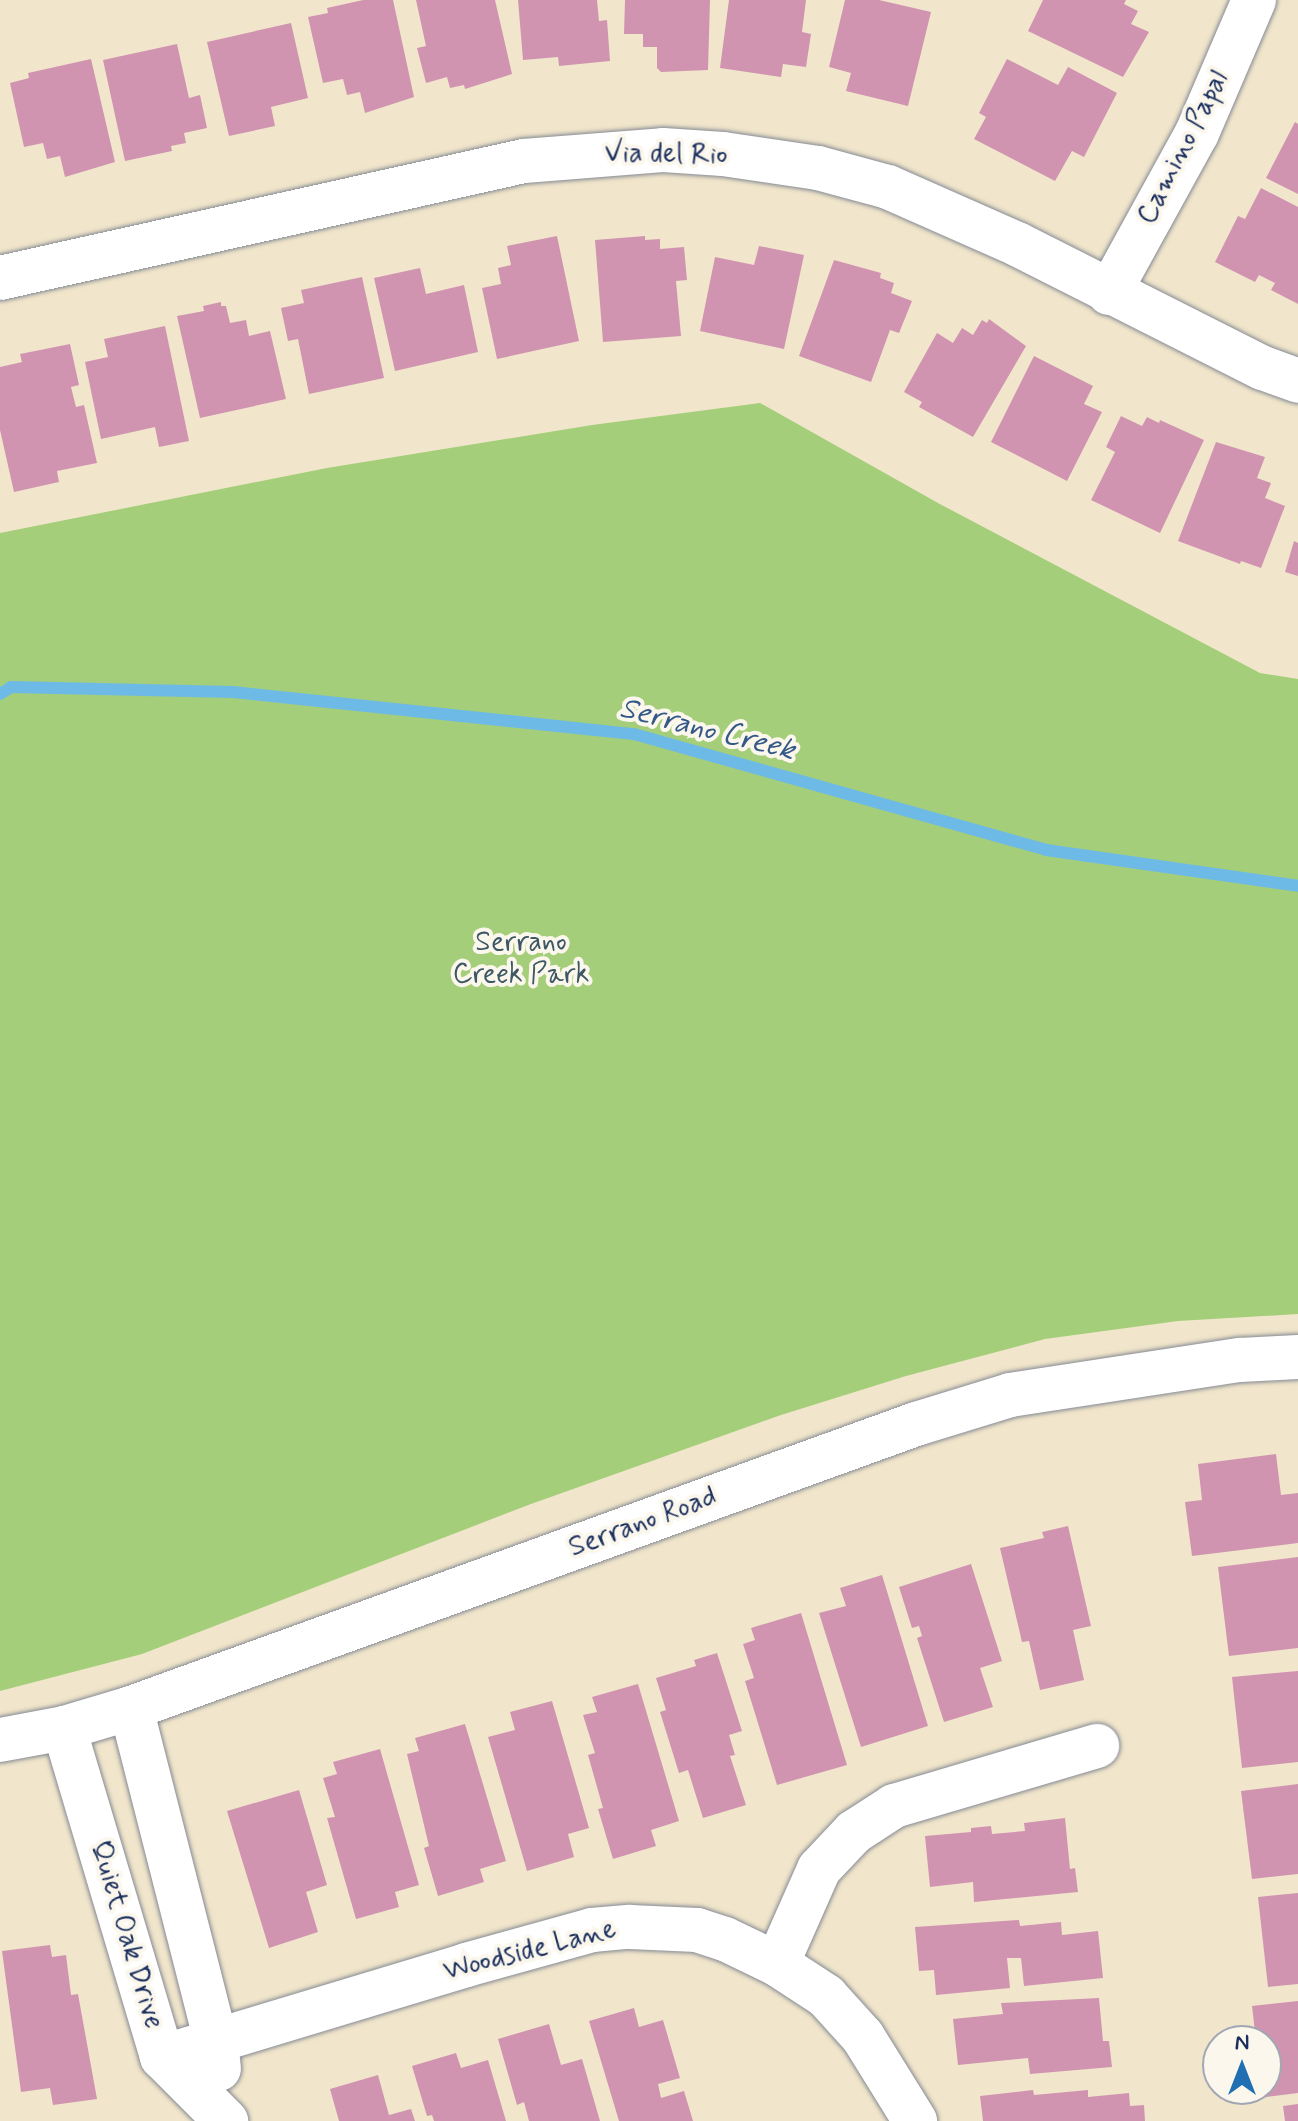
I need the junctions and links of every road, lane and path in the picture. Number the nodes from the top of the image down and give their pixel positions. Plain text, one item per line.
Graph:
1 (1254, 0) edge
2 (0, 278) edge
3 (1109, 293) junction
4 (1298, 381) edge
5 (1298, 1357) edge
6 (131, 1708) junction
7 (64, 1728) junction
8 (0, 1740) edge
9 (1097, 1746) dead end
10 (777, 1964) junction
11 (216, 2041) junction
12 (162, 2057) junction
13 (225, 2120) edge
14 (915, 2121) edge

1 - 3 street, Camino Papal
2 - 3 street, Via del Rio
3 - 4 street, Via del Rio
5 - 6 street, Serrano Road
6 - 7 street, Serrano Road
6 - 11 street, Quiet Oak Drive
7 - 8 street, Serrano Road
7 - 12 street, Quiet Oak Drive
9 - 10 street
10 - 11 street, Woodside Lane
10 - 14 street, Woodside Lane
11 - 12 street, Woodside Lane
11 - 13 street, Quiet Oak Drive
12 - 13 street, Quiet Oak Drive

